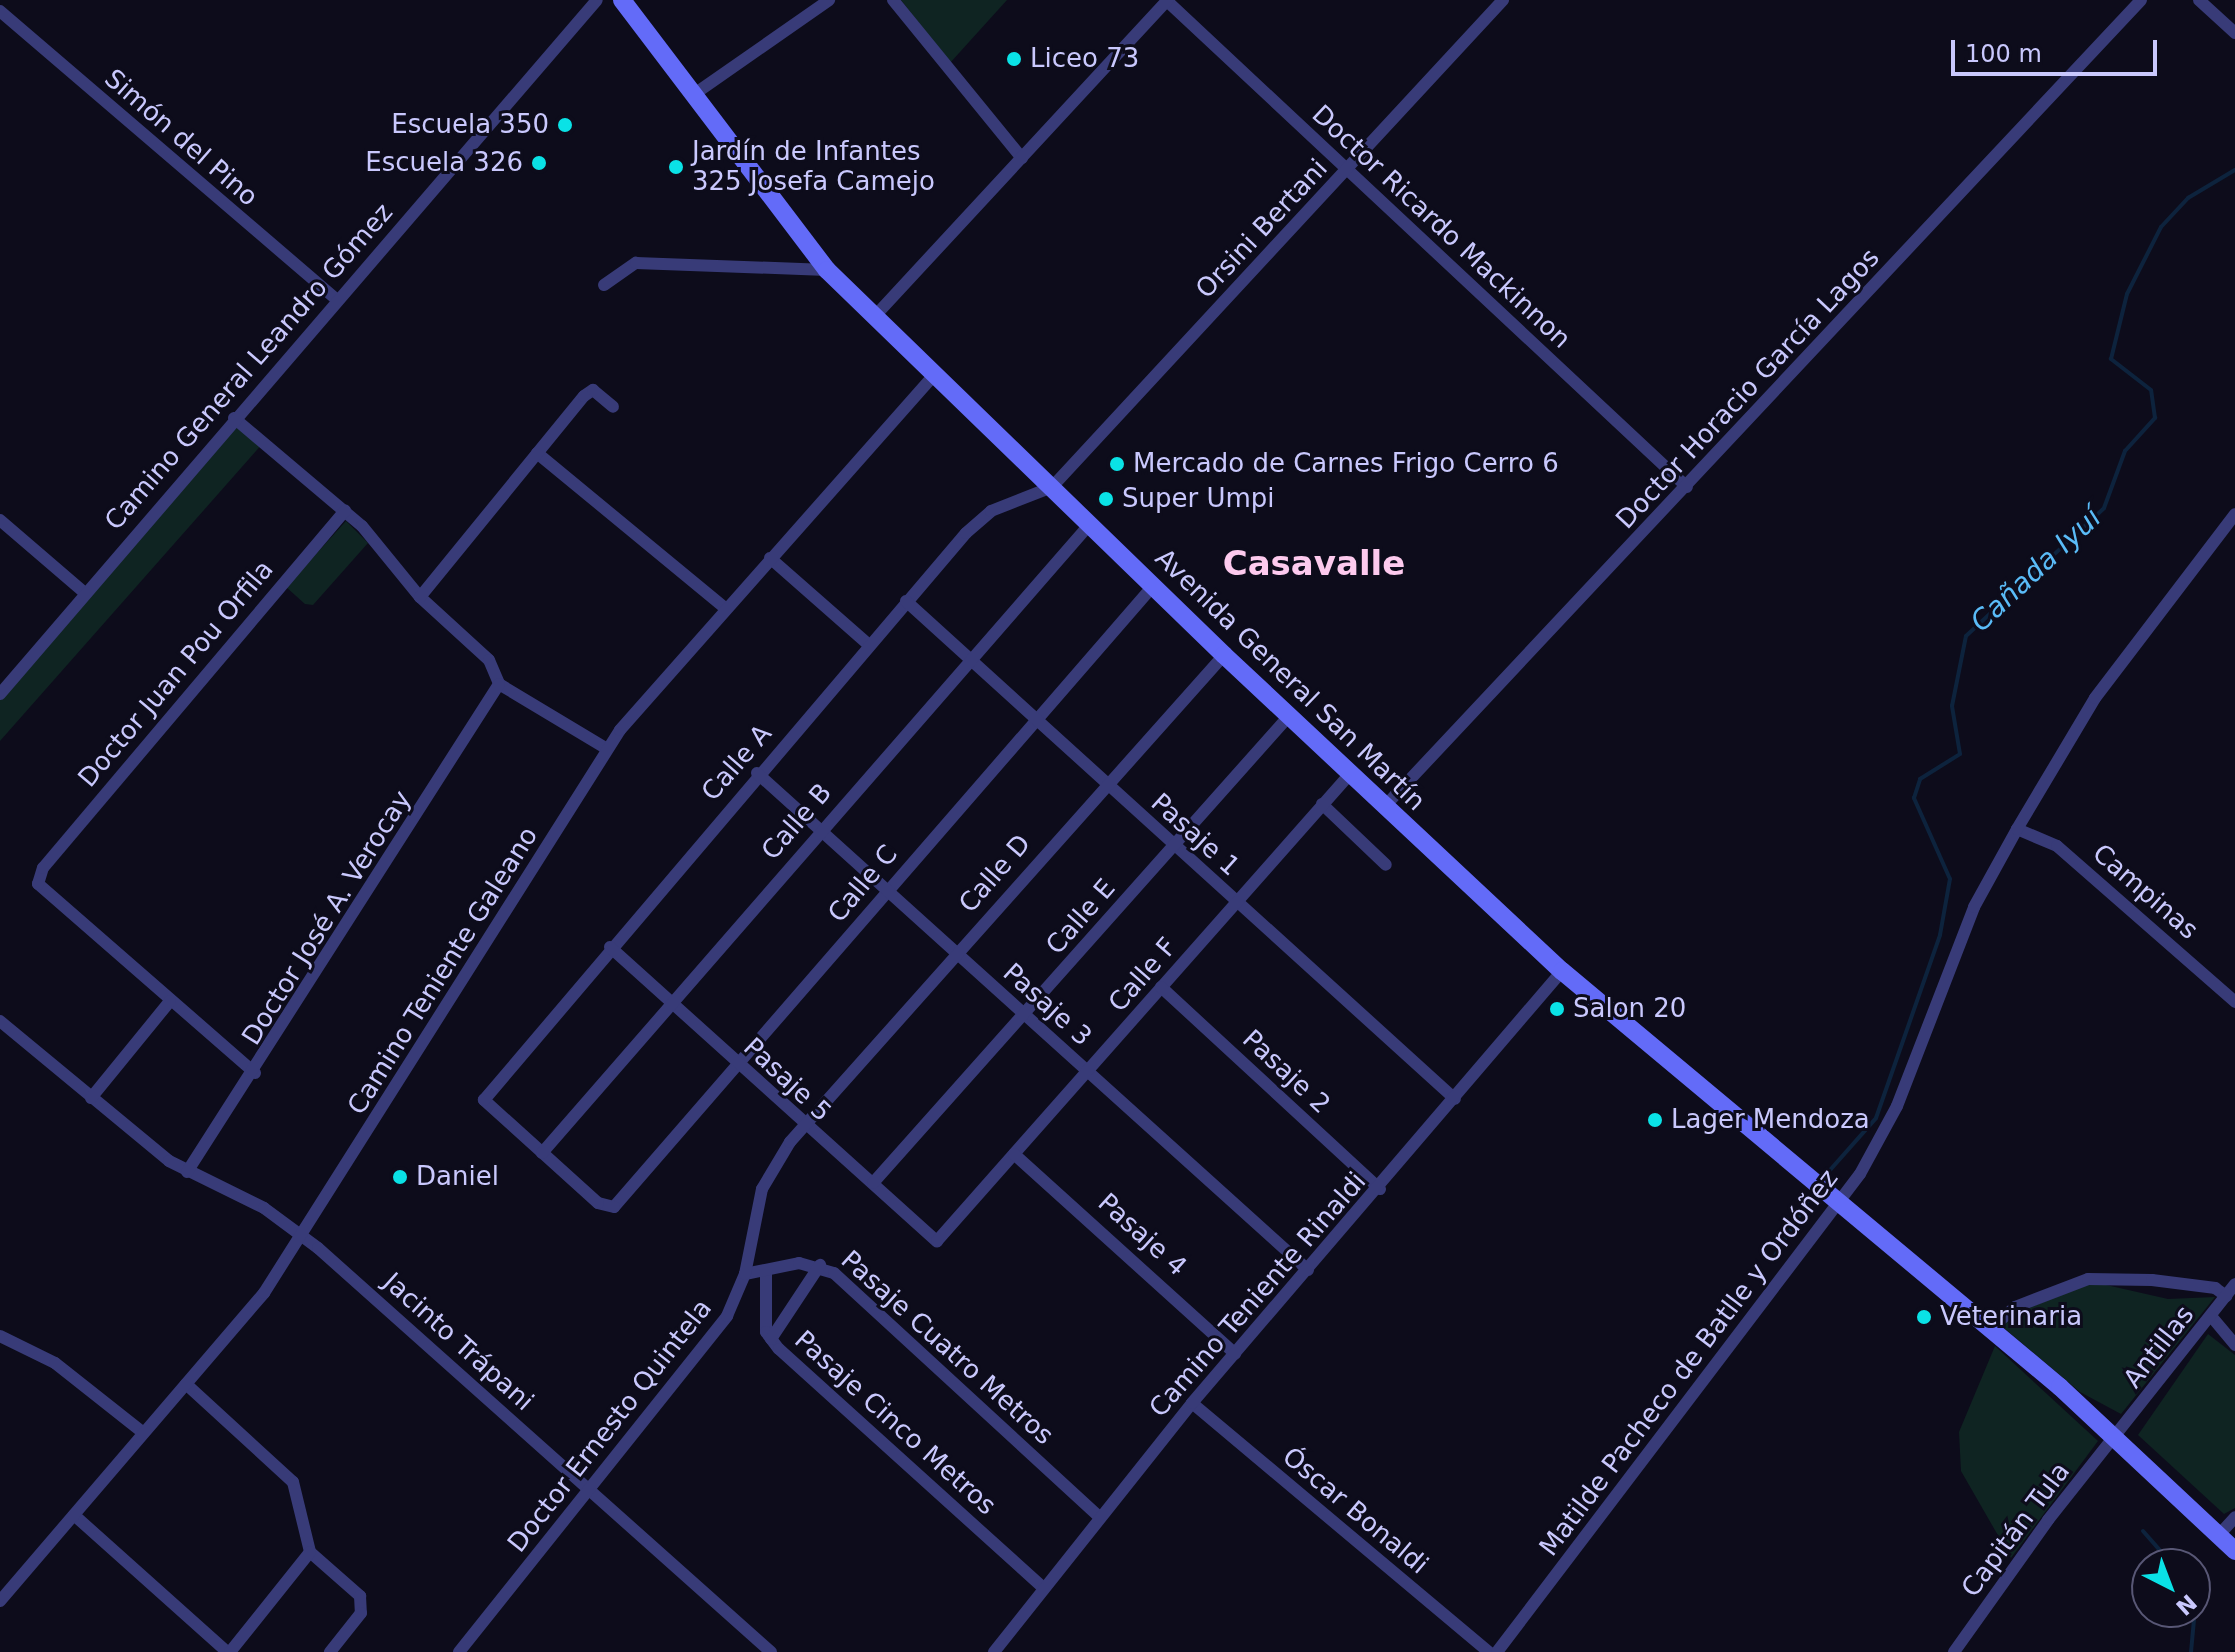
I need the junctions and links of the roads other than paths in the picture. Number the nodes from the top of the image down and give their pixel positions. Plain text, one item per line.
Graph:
1 (597, 0) edge
2 (622, 0) edge
3 (829, 0) edge
4 (893, 0) edge
5 (1167, 0) edge
6 (1503, 0) edge
7 (2141, 0) edge
8 (2199, 0) edge
9 (0, 11) edge
10 (2235, 33) edge
11 (693, 95) junction
12 (1022, 158) junction
13 (1348, 169) junction
14 (827, 270) junction
15 (604, 285) dead end
16 (335, 298) junction
17 (875, 316) junction
18 (935, 374) junction
19 (613, 407) dead end
20 (234, 418) junction
21 (537, 453) junction
22 (1052, 487) junction
23 (1687, 487) junction
24 (345, 510) junction
25 (2235, 514) edge
26 (0, 520) edge
27 (1090, 524) junction
28 (770, 558) junction
29 (1153, 586) junction
30 (85, 593) junction
31 (420, 597) junction
32 (906, 601) junction
33 (726, 609) junction
34 (869, 645) junction
35 (1224, 655) junction
36 (971, 658) junction
37 (499, 684) junction
38 (0, 694) edge
39 (1289, 716) junction
40 (1036, 718) junction
41 (607, 749) junction
42 (757, 773) junction
43 (1350, 774) junction
44 (1105, 782) junction
45 (1322, 804) junction
46 (1385, 806) junction
47 (819, 829) junction
48 (2017, 829) junction
49 (1173, 845) junction
50 (1386, 865) dead end
51 (886, 889) junction
52 (1237, 903) junction
53 (610, 947) junction
54 (955, 952) junction
55 (1562, 971) junction
56 (1161, 987) junction
57 (170, 1001) junction
58 (2235, 1002) edge
59 (671, 1003) junction
60 (1025, 1015) junction
61 (2, 1026) edge
62 (739, 1064) junction
63 (1088, 1071) junction
64 (255, 1073) junction
65 (91, 1098) junction
66 (1455, 1099) junction
67 (803, 1126) junction
68 (542, 1153) junction
69 (1014, 1154) junction
70 (187, 1172) junction
71 (873, 1183) junction
72 (1380, 1189) junction
73 (1838, 1203) junction
74 (303, 1238) junction
75 (937, 1241) joint
76 (820, 1265) junction
77 (766, 1270) junction
78 (1308, 1270) junction
79 (745, 1274) junction
80 (2235, 1284) edge
81 (2226, 1296) junction
82 (2211, 1316) junction
83 (1990, 1329) junction
84 (0, 1336) edge
85 (771, 1339) junction
86 (2235, 1345) edge
87 (1235, 1354) junction
88 (186, 1384) junction
89 (1192, 1403) junction
90 (141, 1431) junction
91 (2116, 1436) junction
92 (591, 1490) junction
93 (74, 1515) junction
94 (1099, 1517) junction
95 (2235, 1517) edge
96 (2219, 1535) junction
97 (2235, 1551) edge
98 (310, 1552) junction
99 (1042, 1587) junction
100 (0, 1601) edge
101 (229, 1652) edge
102 (330, 1652) edge
103 (459, 1652) edge
104 (771, 1652) edge
105 (994, 1652) edge
106 (1489, 1652) edge
107 (1497, 1652) edge
108 (1954, 1652) edge

1 - 16 street, Camino General Leandro Gómez
2 - 11 main road, Avenida General San Martín
3 - 11 street
4 - 12 street
5 - 12 street
5 - 13 street, Doctor Ricardo Mackinnon
6 - 13 street, Orsini Bertani
7 - 23 street, Doctor Horacio García Lagos
8 - 10 street
9 - 16 street, Simón del Pino
11 - 14 main road, Avenida General San Martín
12 - 17 street
13 - 22 street, Orsini Bertani
13 - 23 street, Doctor Ricardo Mackinnon
14 - 15 street
14 - 17 main road, Avenida General San Martín
16 - 20 street, Camino General Leandro Gómez
17 - 18 main road, Avenida General San Martín
18 - 22 main road, Avenida General San Martín
18 - 28 street, Camino Teniente Galeano
19 - 21 street
20 - 24 street
20 - 30 street, Camino General Leandro Gómez
21 - 31 street
21 - 33 street
22 - 27 main road, Avenida General San Martín
22 - 32 street, Calle A
23 - 46 street, Doctor Horacio García Lagos
24 - 31 street
24 - 57 street, Doctor Juan Pou Orfila
25 - 48 street, Matilde Pacheco de Batlle y Ordóñez
26 - 30 street
27 - 29 main road, Avenida General San Martín
27 - 36 street, Calle B
28 - 33 street, Camino Teniente Galeano
28 - 34 street
29 - 35 main road, Avenida General San Martín
29 - 40 street, Calle C
30 - 38 street, Camino General Leandro Gómez
31 - 37 street
32 - 34 street, Calle A
32 - 36 street, Pasaje 1
33 - 41 street, Camino Teniente Galeano
34 - 42 street, Calle A
35 - 39 main road, Avenida General San Martín
35 - 44 street, Calle D
36 - 40 street, Pasaje 1
36 - 47 street, Calle B
37 - 41 street
37 - 64 street, Doctor José A. Verocay
39 - 43 main road, Avenida General San Martín
39 - 49 street, Calle E
40 - 44 street, Pasaje 1
40 - 51 street, Calle C
41 - 74 street, Camino Teniente Galeano
42 - 47 street, Pasaje 3
42 - 53 street, Calle A
43 - 45 street, Calle F
43 - 46 main road, Avenida General San Martín
44 - 49 street, Pasaje 1
44 - 54 street, Calle D
45 - 50 street
45 - 52 street, Calle F
46 - 55 main road, Avenida General San Martín
47 - 51 street, Pasaje 3
47 - 59 street, Calle B
48 - 58 street, Campinas
48 - 73 street, Matilde Pacheco de Batlle y Ordóñez
49 - 52 street, Pasaje 1
49 - 60 street, Calle E
51 - 54 street, Pasaje 3
51 - 62 street, Calle C
52 - 56 street, Calle F
52 - 66 street, Pasaje 1
53 - 59 street, Pasaje 5
53 - 68 street, Calle A
54 - 60 street, Pasaje 3
54 - 67 street, Calle D
55 - 66 street, Camino Teniente Rinaldi
55 - 73 main road, Avenida General San Martín
56 - 63 street, Calle F
56 - 72 street, Pasaje 2
57 - 64 street
57 - 65 street
59 - 62 street, Pasaje 5
59 - 68 street, Calle B
60 - 63 street, Pasaje 3
60 - 71 street, Calle E
61 - 65 street, Jacinto Trápani
62 - 67 street, Pasaje 5
62 - 68 street, Calle C
63 - 69 street, Calle F
63 - 78 street, Pasaje 3
64 - 70 street, Doctor José A. Verocay
65 - 70 street, Jacinto Trápani
66 - 72 street, Camino Teniente Rinaldi
67 - 71 street, Pasaje 5
67 - 79 street, Doctor Ernesto Quintela
69 - 75 street, Calle F
69 - 87 street, Pasaje 4
70 - 74 street, Jacinto Trápani
71 - 75 street, Pasaje 5
72 - 78 street, Camino Teniente Rinaldi
73 - 83 main road, Avenida General San Martín
73 - 107 street, Matilde Pacheco de Batlle y Ordóñez
74 - 88 street, Camino Teniente Galeano
74 - 92 street, Jacinto Trápani
76 - 77 street, Pasaje Cuatro Metros
76 - 85 street
76 - 94 street, Pasaje Cuatro Metros
77 - 79 street, Pasaje Cuatro Metros
77 - 85 street, Pasaje Cinco Metros
78 - 87 street, Camino Teniente Rinaldi
79 - 92 street, Doctor Ernesto Quintela
80 - 81 street, Antillas
81 - 82 street, Antillas
81 - 83 street
82 - 86 street
82 - 91 street, Antillas
83 - 91 main road, Avenida General San Martín
84 - 90 street
85 - 99 street, Pasaje Cinco Metros
87 - 89 street, Camino Teniente Rinaldi
88 - 90 street, Camino Teniente Galeano
88 - 98 street
89 - 94 street, Camino Teniente Rinaldi
89 - 106 street, Óscar Bonaldi
90 - 93 street, Camino Teniente Galeano
91 - 96 main road, Avenida General San Martín
91 - 108 street, Capitán Tula
92 - 103 street, Doctor Ernesto Quintela
92 - 104 street, Jacinto Trápani
93 - 100 street, Camino Teniente Galeano
93 - 101 street
94 - 99 street, Camino Teniente Rinaldi
95 - 96 street
96 - 97 main road, Avenida General San Martín
98 - 101 street
98 - 102 street
99 - 105 street, Camino Teniente Rinaldi

